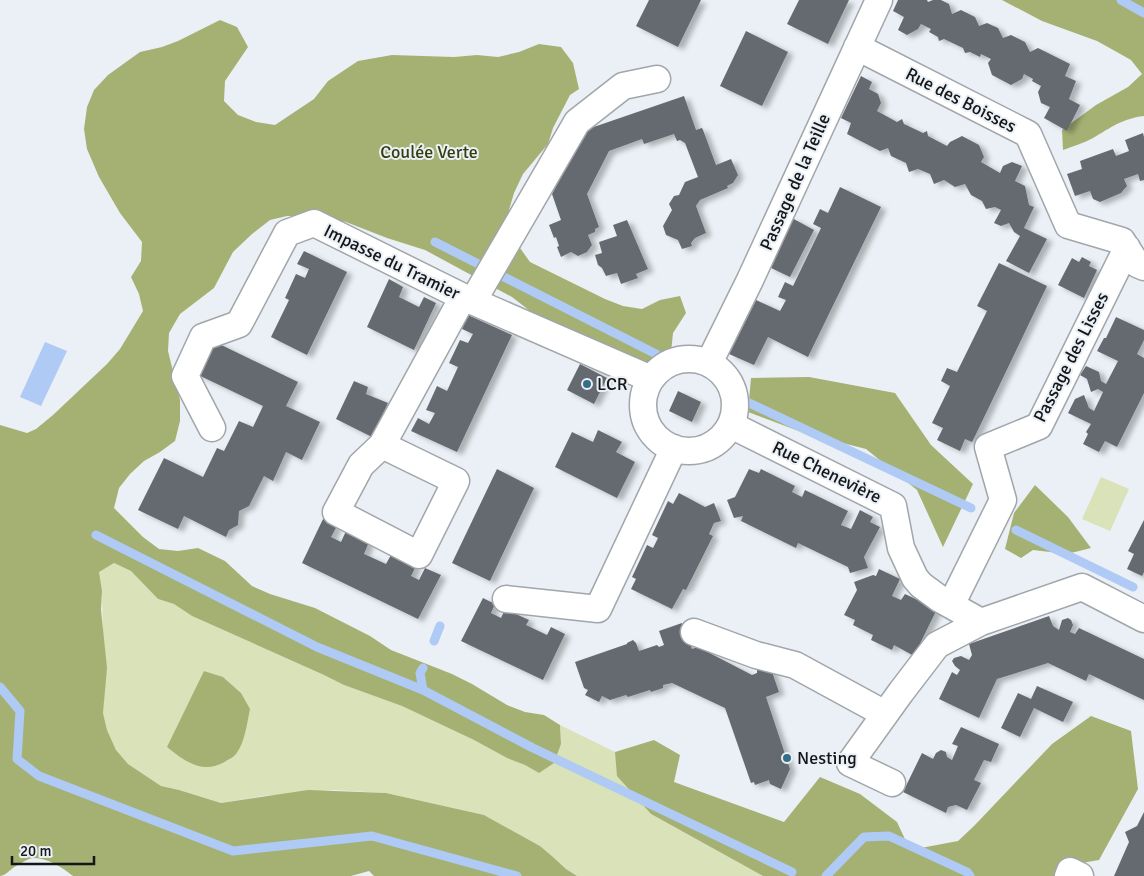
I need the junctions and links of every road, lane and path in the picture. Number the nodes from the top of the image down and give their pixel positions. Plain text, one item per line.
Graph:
1 (879, 0) edge
2 (857, 47) junction
3 (658, 80) dead end
4 (1135, 258) edge
5 (468, 299) junction
6 (709, 363) junction
7 (651, 380) junction
8 (731, 424) junction
9 (212, 428) dead end
10 (382, 446) junction
11 (674, 448) junction
12 (506, 599) dead end
13 (951, 605) junction
14 (1144, 619) edge
15 (981, 622) junction
16 (694, 632) dead end
17 (885, 714) junction
18 (892, 783) dead end
19 (1068, 876) edge
20 (1080, 876) edge

1 - 2 street, Passage de la Teille
2 - 4 street, Rue des Boisses
2 - 6 street, Passage de la Teille
3 - 5 street, Impasse du Tramier
4 - 13 street, Passage des Lisses
5 - 7 street, Impasse du Tramier
5 - 9 street, Impasse du Tramier
5 - 10 street
6 - 7 street
6 - 8 street
7 - 11 street
8 - 11 street
8 - 13 street, Rue Chenevière
10 - 10 street
11 - 12 street
13 - 15 street, Rue Chenevière
14 - 15 street
15 - 17 street
16 - 17 street
17 - 18 street
19 - 20 street

